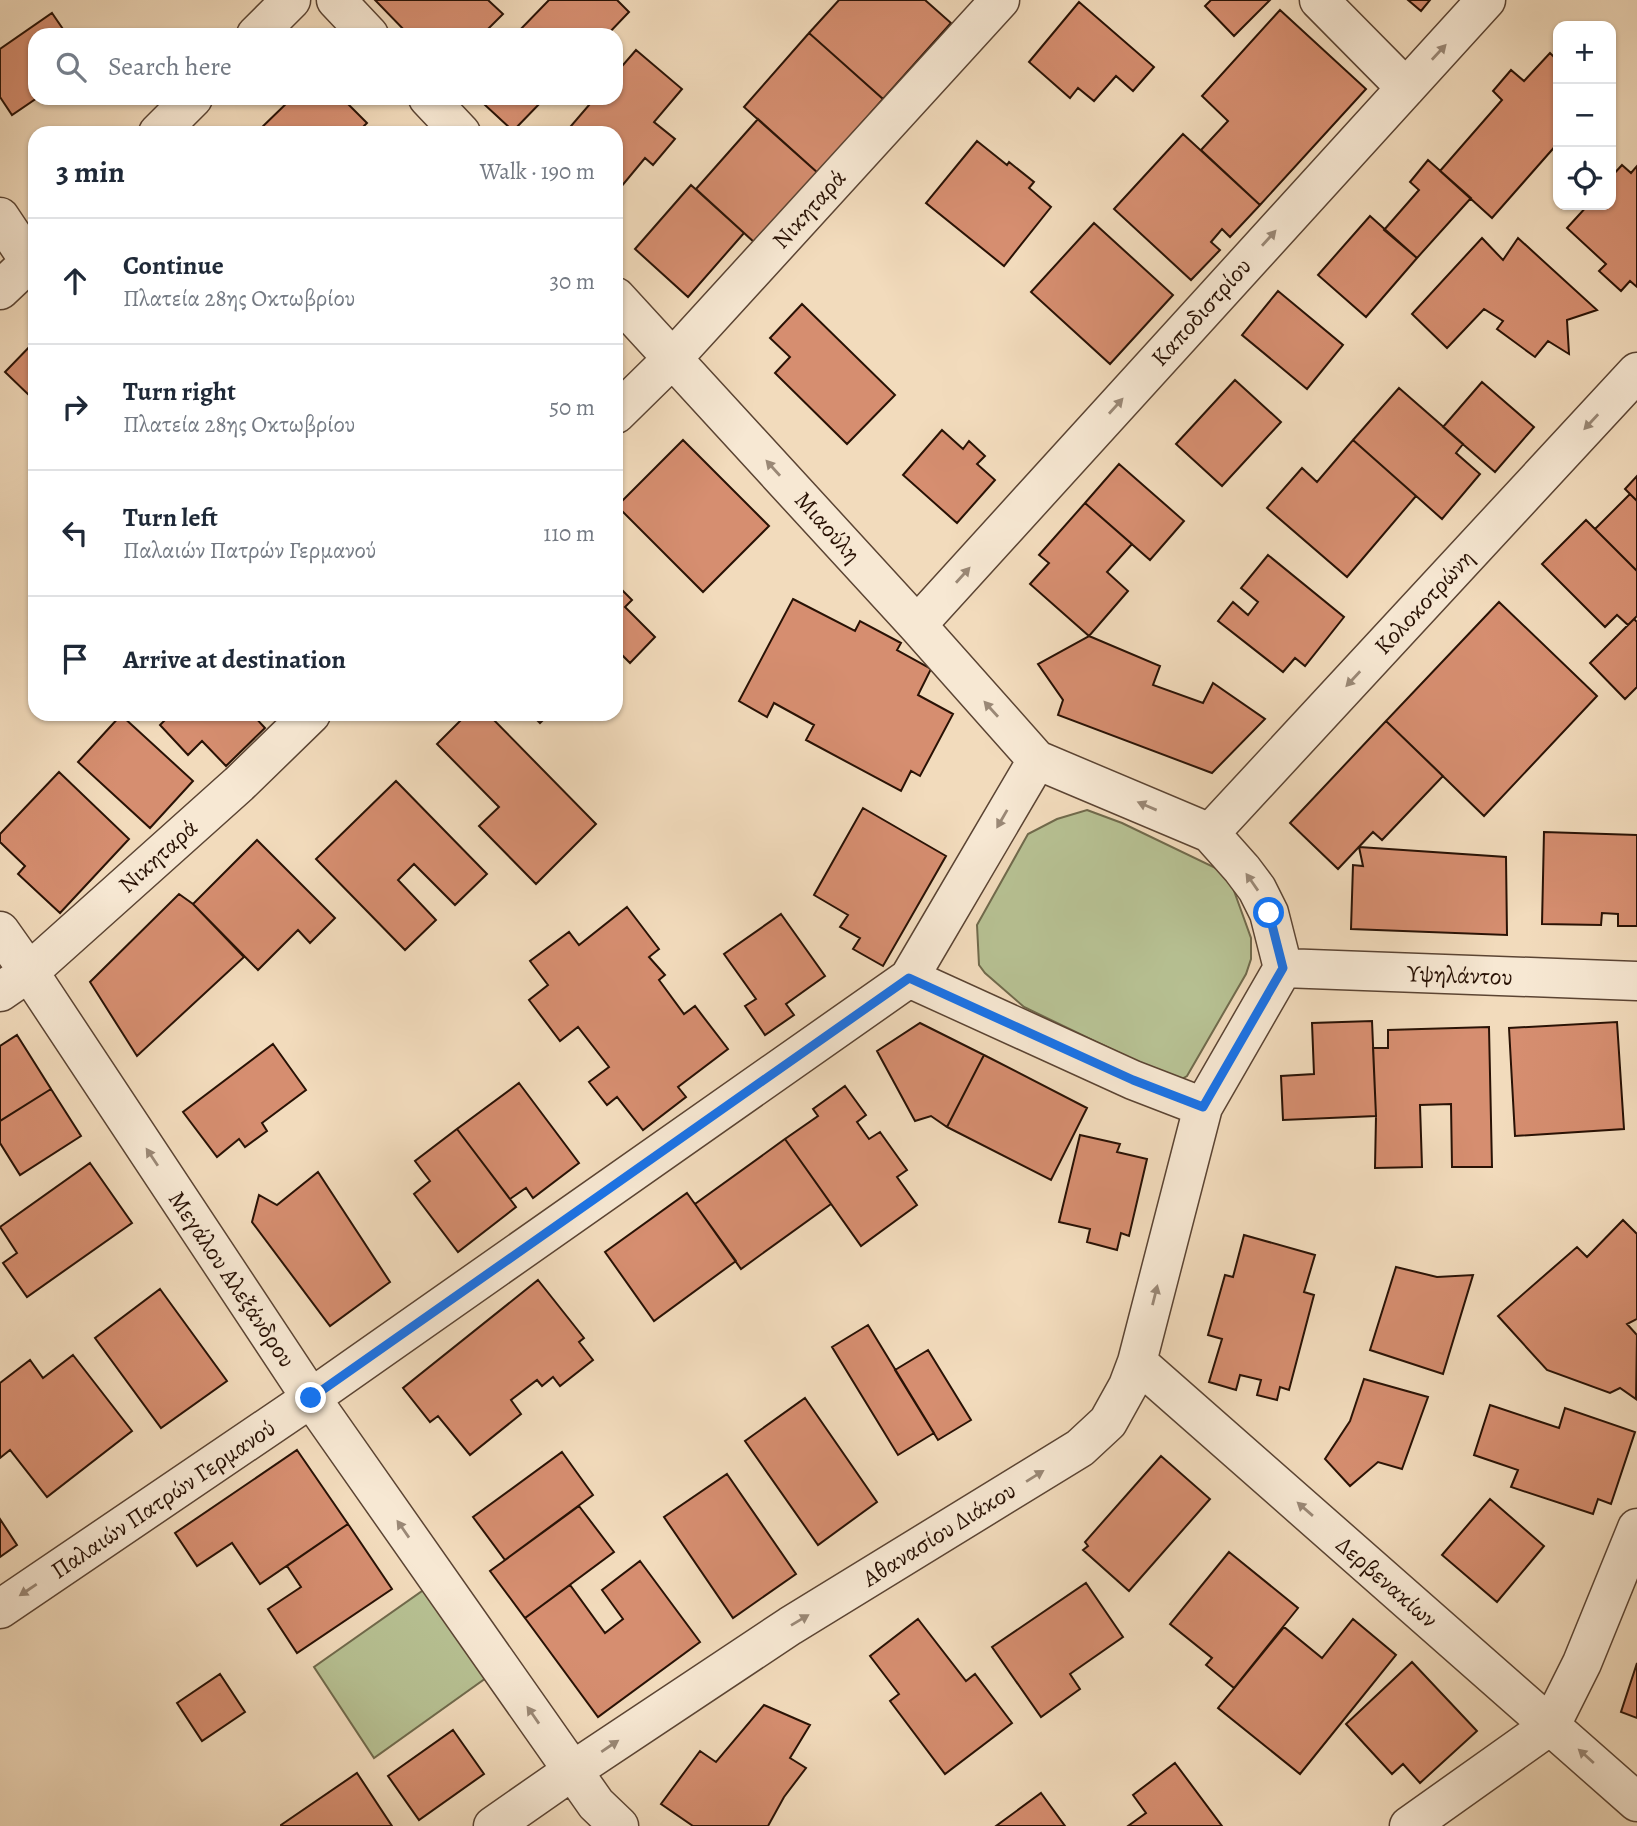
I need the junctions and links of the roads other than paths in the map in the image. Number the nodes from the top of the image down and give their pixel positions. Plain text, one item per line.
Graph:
1 (291, 0) edge
2 (336, 0) edge
3 (1000, 0) edge
4 (1319, 0) edge
5 (1486, 0) edge
6 (263, 28) edge
7 (362, 28) edge
8 (1406, 88) junction
9 (186, 105) edge
10 (435, 105) edge
11 (165, 126) edge
12 (454, 126) edge
13 (0, 217) edge
14 (28, 254) edge
15 (28, 263) edge
16 (0, 290) edge
17 (623, 305) edge
18 (673, 358) junction
19 (1637, 372) edge
20 (623, 407) edge
21 (917, 625) junction
22 (304, 721) edge
23 (1037, 760) junction
24 (1210, 833) junction
25 (0, 931) edge
26 (1283, 968) junction
27 (909, 978) junction
28 (1637, 981) edge
29 (15, 982) edge
30 (1203, 1107) junction
31 (1137, 1362) junction
32 (311, 1398) junction
33 (1637, 1528) edge
34 (0, 1609) edge
35 (1551, 1725) junction
36 (572, 1771) junction
37 (1637, 1802) edge
38 (493, 1826) edge
39 (619, 1826) edge
40 (1409, 1826) edge

1 - 6 street
2 - 7 street
3 - 18 street, Νικηταρά
4 - 8 street
8 -> 5 street, Καποδιστρίου
21 -> 8 street, Καποδιστρίου
9 - 11 street
10 - 12 street
13 - 14 street
15 - 16 street
17 - 18 street, Μιαούλη
18 - 20 street, Νικηταρά
21 -> 18 street, Μιαούλη
19 -> 24 street, Κολοκοτρώνη
23 -> 21 street, Μιαούλη
22 - 29 street, Νικηταρά
24 -> 23 street
23 -> 27 street
26 -> 24 street
25 - 29 street, Μεγάλου Αλεξάνδρου
26 - 28 street, Υψηλάντου
26 - 30 street, Αθανασίου Διάκου
27 - 30 street
27 - 32 street, Παλαιών Πατρών Γερμανού
32 -> 29 street, Μεγάλου Αλεξάνδρου
31 -> 30 street, Αθανασίου Διάκου
35 -> 31 street, Δερβενακίων
36 -> 31 street, Αθανασίου Διάκου
32 -> 34 street, Παλαιών Πατρών Γερμανού
36 -> 32 street, Μεγάλου Αλεξάνδρου
33 - 35 street
37 -> 35 street, Δερβενακίων
35 - 40 street
36 - 38 street, Αθανασίου Διάκου
36 - 39 street, Μεγάλου Αλεξάνδρου

